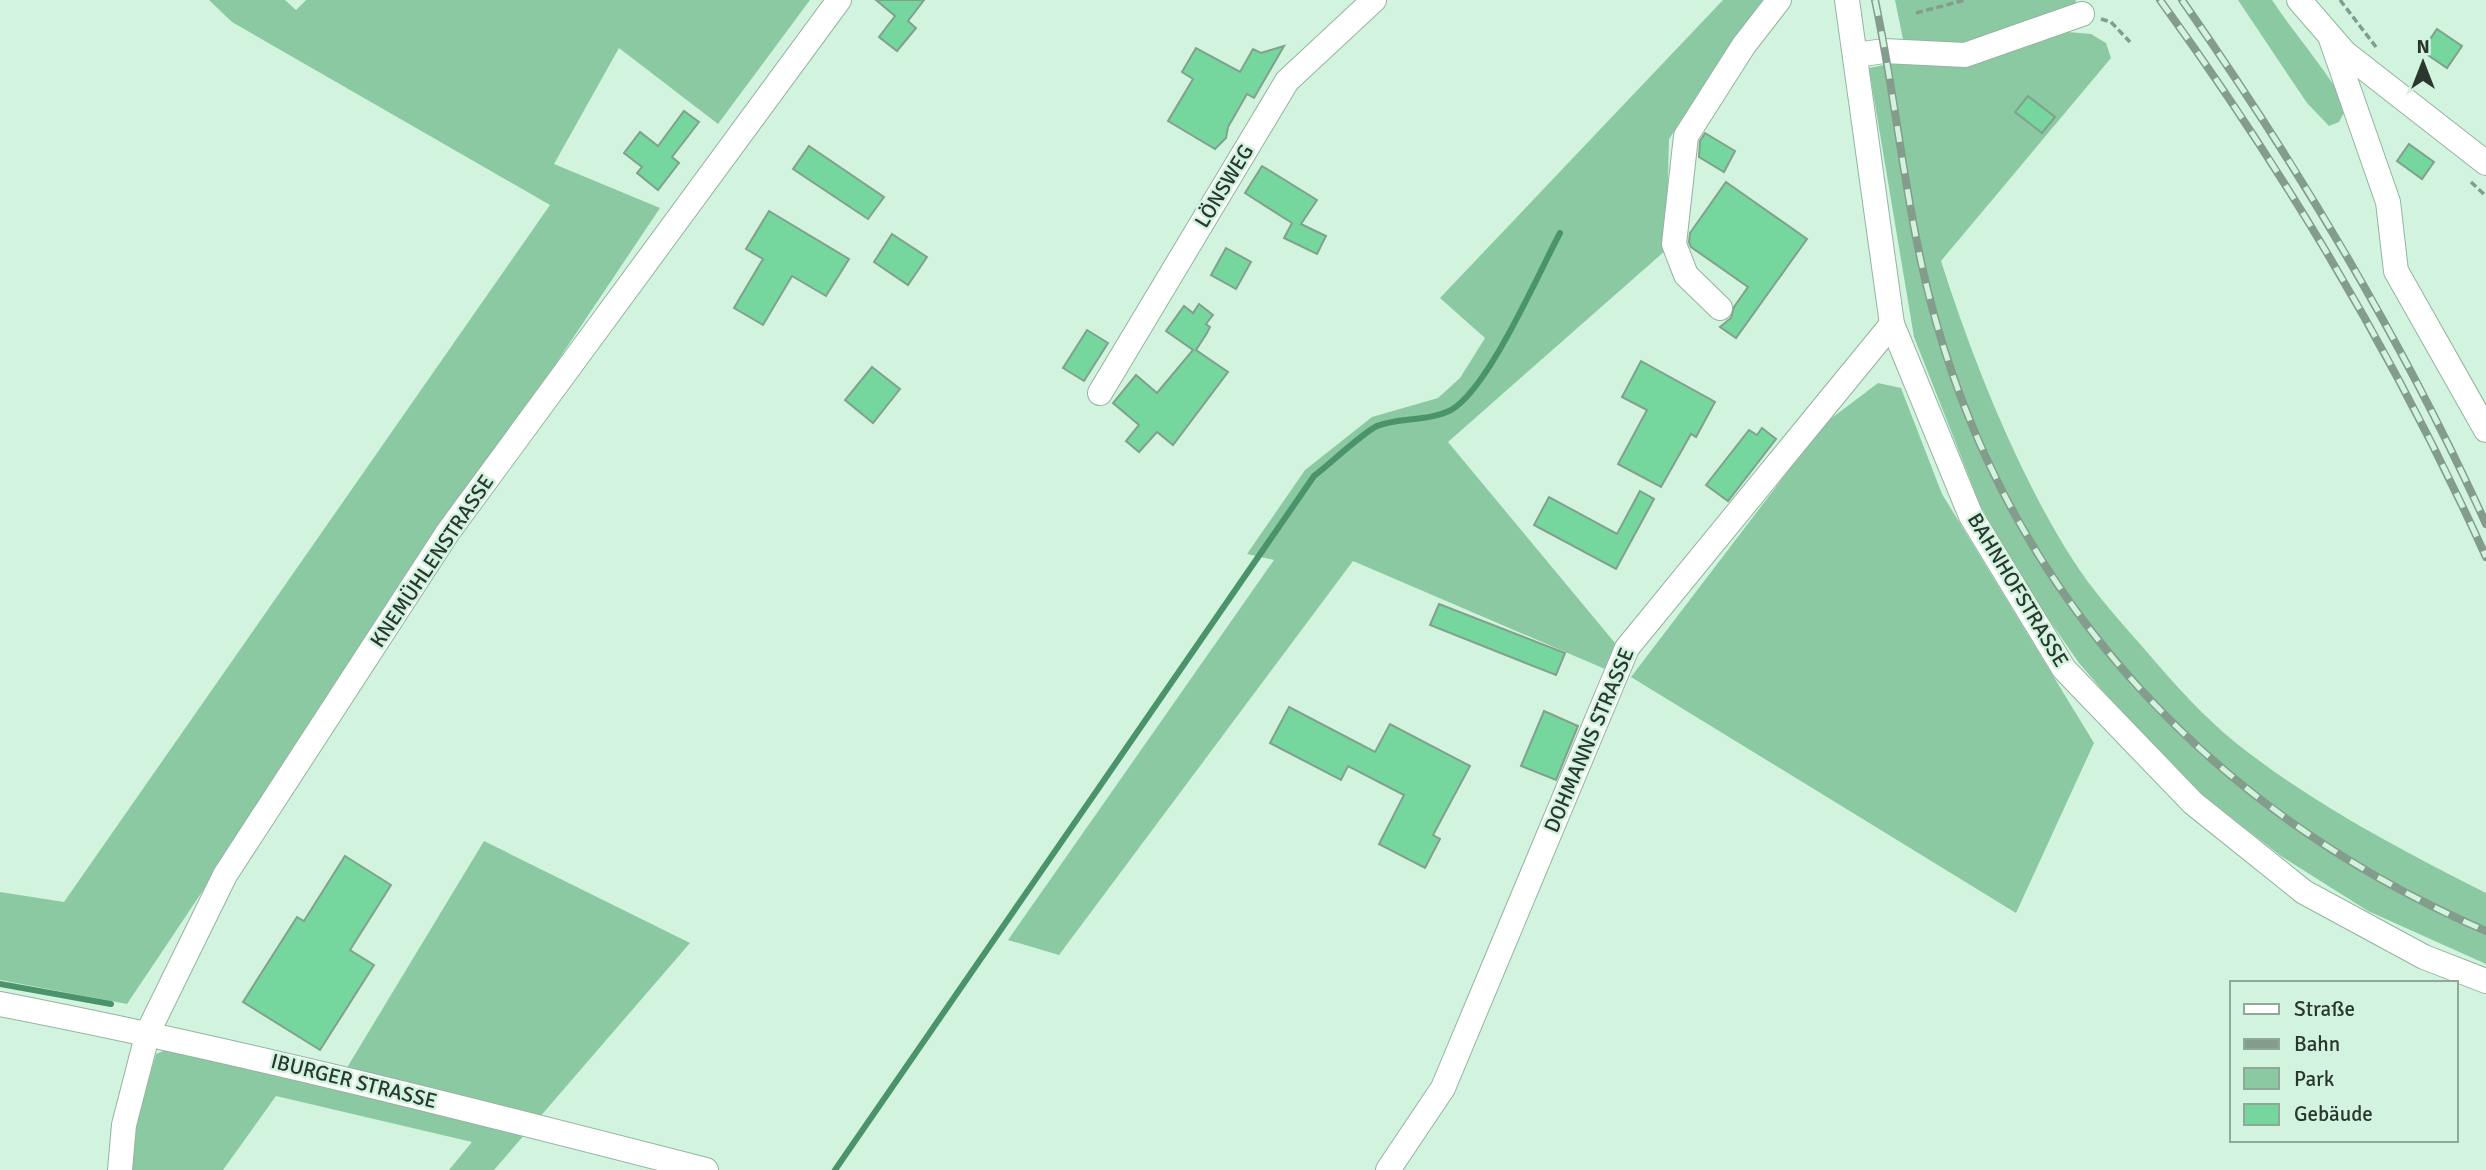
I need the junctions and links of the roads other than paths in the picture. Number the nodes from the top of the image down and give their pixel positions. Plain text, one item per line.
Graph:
1 (839, 0) edge
2 (1374, 0) edge
3 (1779, 0) edge
4 (1847, 0) edge
5 (2299, 0) edge
6 (2082, 14) road end
7 (2331, 39) junction
8 (1856, 55) junction
9 (2486, 163) edge
10 (1720, 307) dead end
11 (1892, 324) junction
12 (1100, 393) dead end
13 (2486, 430) edge
14 (2486, 981) edge
15 (0, 1004) edge
16 (148, 1032) junction
17 (120, 1170) edge
18 (706, 1170) edge
19 (1388, 1170) edge

1 - 16 street, KNEMÜHLENSTRASSE
2 - 12 street, LÖNSWEG
3 - 10 street
4 - 8 street, BAHNHOFSTRASSE
5 - 7 street
6 - 8 street
7 - 9 street
7 - 13 street
8 - 11 street, BAHNHOFSTRASSE
11 - 14 street, BAHNHOFSTRASSE
11 - 19 street, DOHMANNS STRASSE
15 - 16 street, IBURGER STRASSE
16 - 17 street, KNEMÜHLENSTRASSE
16 - 18 street, IBURGER STRASSE

